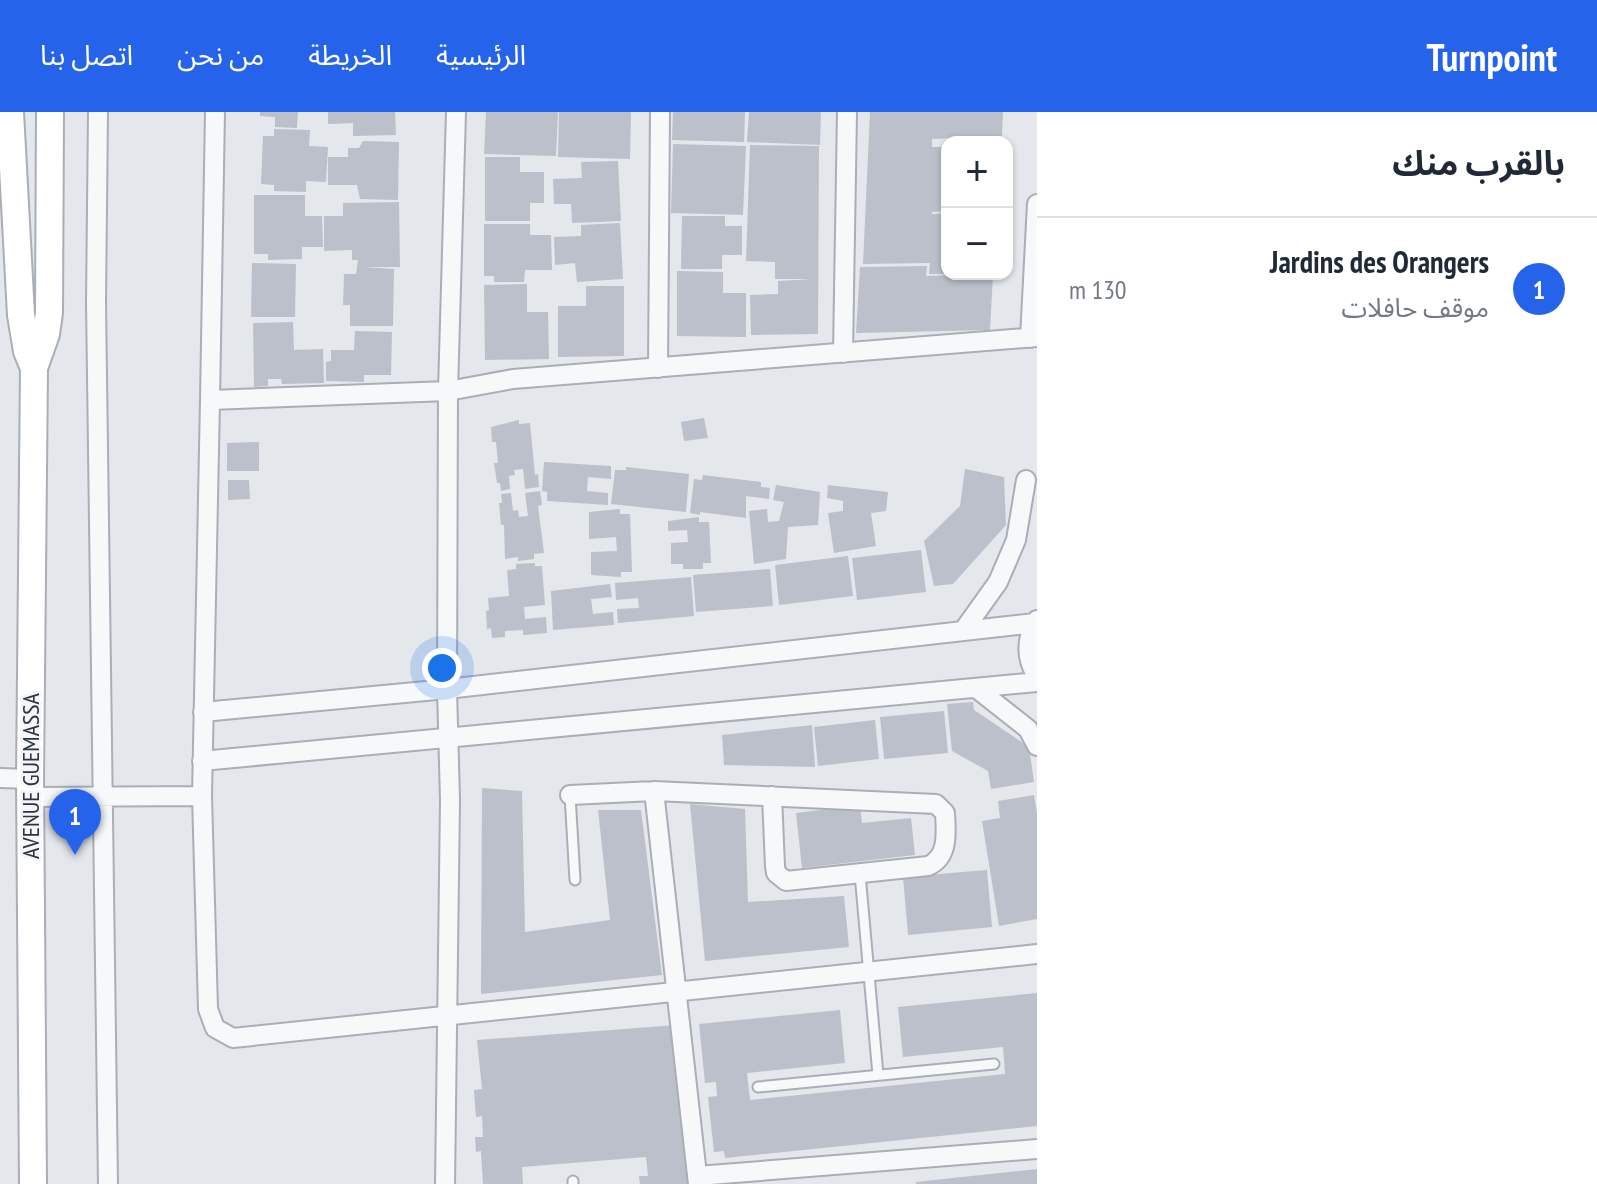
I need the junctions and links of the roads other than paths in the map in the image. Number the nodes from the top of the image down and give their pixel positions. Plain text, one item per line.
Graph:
1 (10, 112) edge
2 (50, 112) edge
3 (98, 112) edge
4 (215, 112) edge
5 (456, 112) edge
6 (660, 112) edge
7 (847, 112) edge
8 (1037, 204) edge
9 (1034, 338) edge
10 (843, 353) junction
11 (34, 368) junction
12 (658, 368) junction
13 (448, 391) junction
14 (210, 400) junction
15 (1026, 480) dead end
16 (1036, 621) edge
17 (963, 631) junction
18 (1037, 676) edge
19 (1037, 682) edge
20 (976, 688) junction
21 (447, 689) junction
22 (203, 712) junction
23 (449, 740) junction
24 (1037, 746) edge
25 (202, 761) junction
26 (0, 778) edge
27 (30, 788) junction
28 (654, 791) junction
29 (101, 795) junction
30 (570, 795) joint
31 (202, 796) junction
32 (772, 796) junction
33 (860, 874) junction
34 (575, 880) dead end
35 (1037, 954) edge
36 (869, 971) junction
37 (676, 992) junction
38 (446, 1016) junction
39 (994, 1064) dead end
40 (878, 1075) junction
41 (758, 1087) dead end
42 (1037, 1149) edge
43 (697, 1180) edge
44 (33, 1184) edge
45 (108, 1184) edge
46 (445, 1184) edge

1 - 11 main road, AVENUE GUEMASSA
2 - 11 main road, AVENUE GUEMASSA
3 - 29 street
4 - 14 street
5 - 13 street
6 - 12 street
7 - 10 street
8 - 9 street
9 - 10 street
10 - 12 street
11 - 27 main road, AVENUE GUEMASSA
12 - 13 street
13 - 14 street
13 - 21 street
14 - 22 street
15 - 17 street
16 - 17 street
16 - 18 street
17 - 21 street
19 - 20 street
20 - 23 street
20 - 24 street
21 - 22 street
21 - 23 street
22 - 25 street
23 - 25 street
23 - 38 street
25 - 31 street
26 - 27 street
27 - 29 street
27 - 44 main road, AVENUE GUEMASSA
28 - 30 street
28 - 32 street
28 - 37 street
29 - 31 street
29 - 45 street
30 - 34 lane
31 - 38 street
32 - 33 street
32 - 33 street
33 - 36 lane
35 - 36 street
36 - 37 street
36 - 40 lane
37 - 38 street
37 - 43 street
38 - 46 street
39 - 40 lane
40 - 41 lane
42 - 43 street

